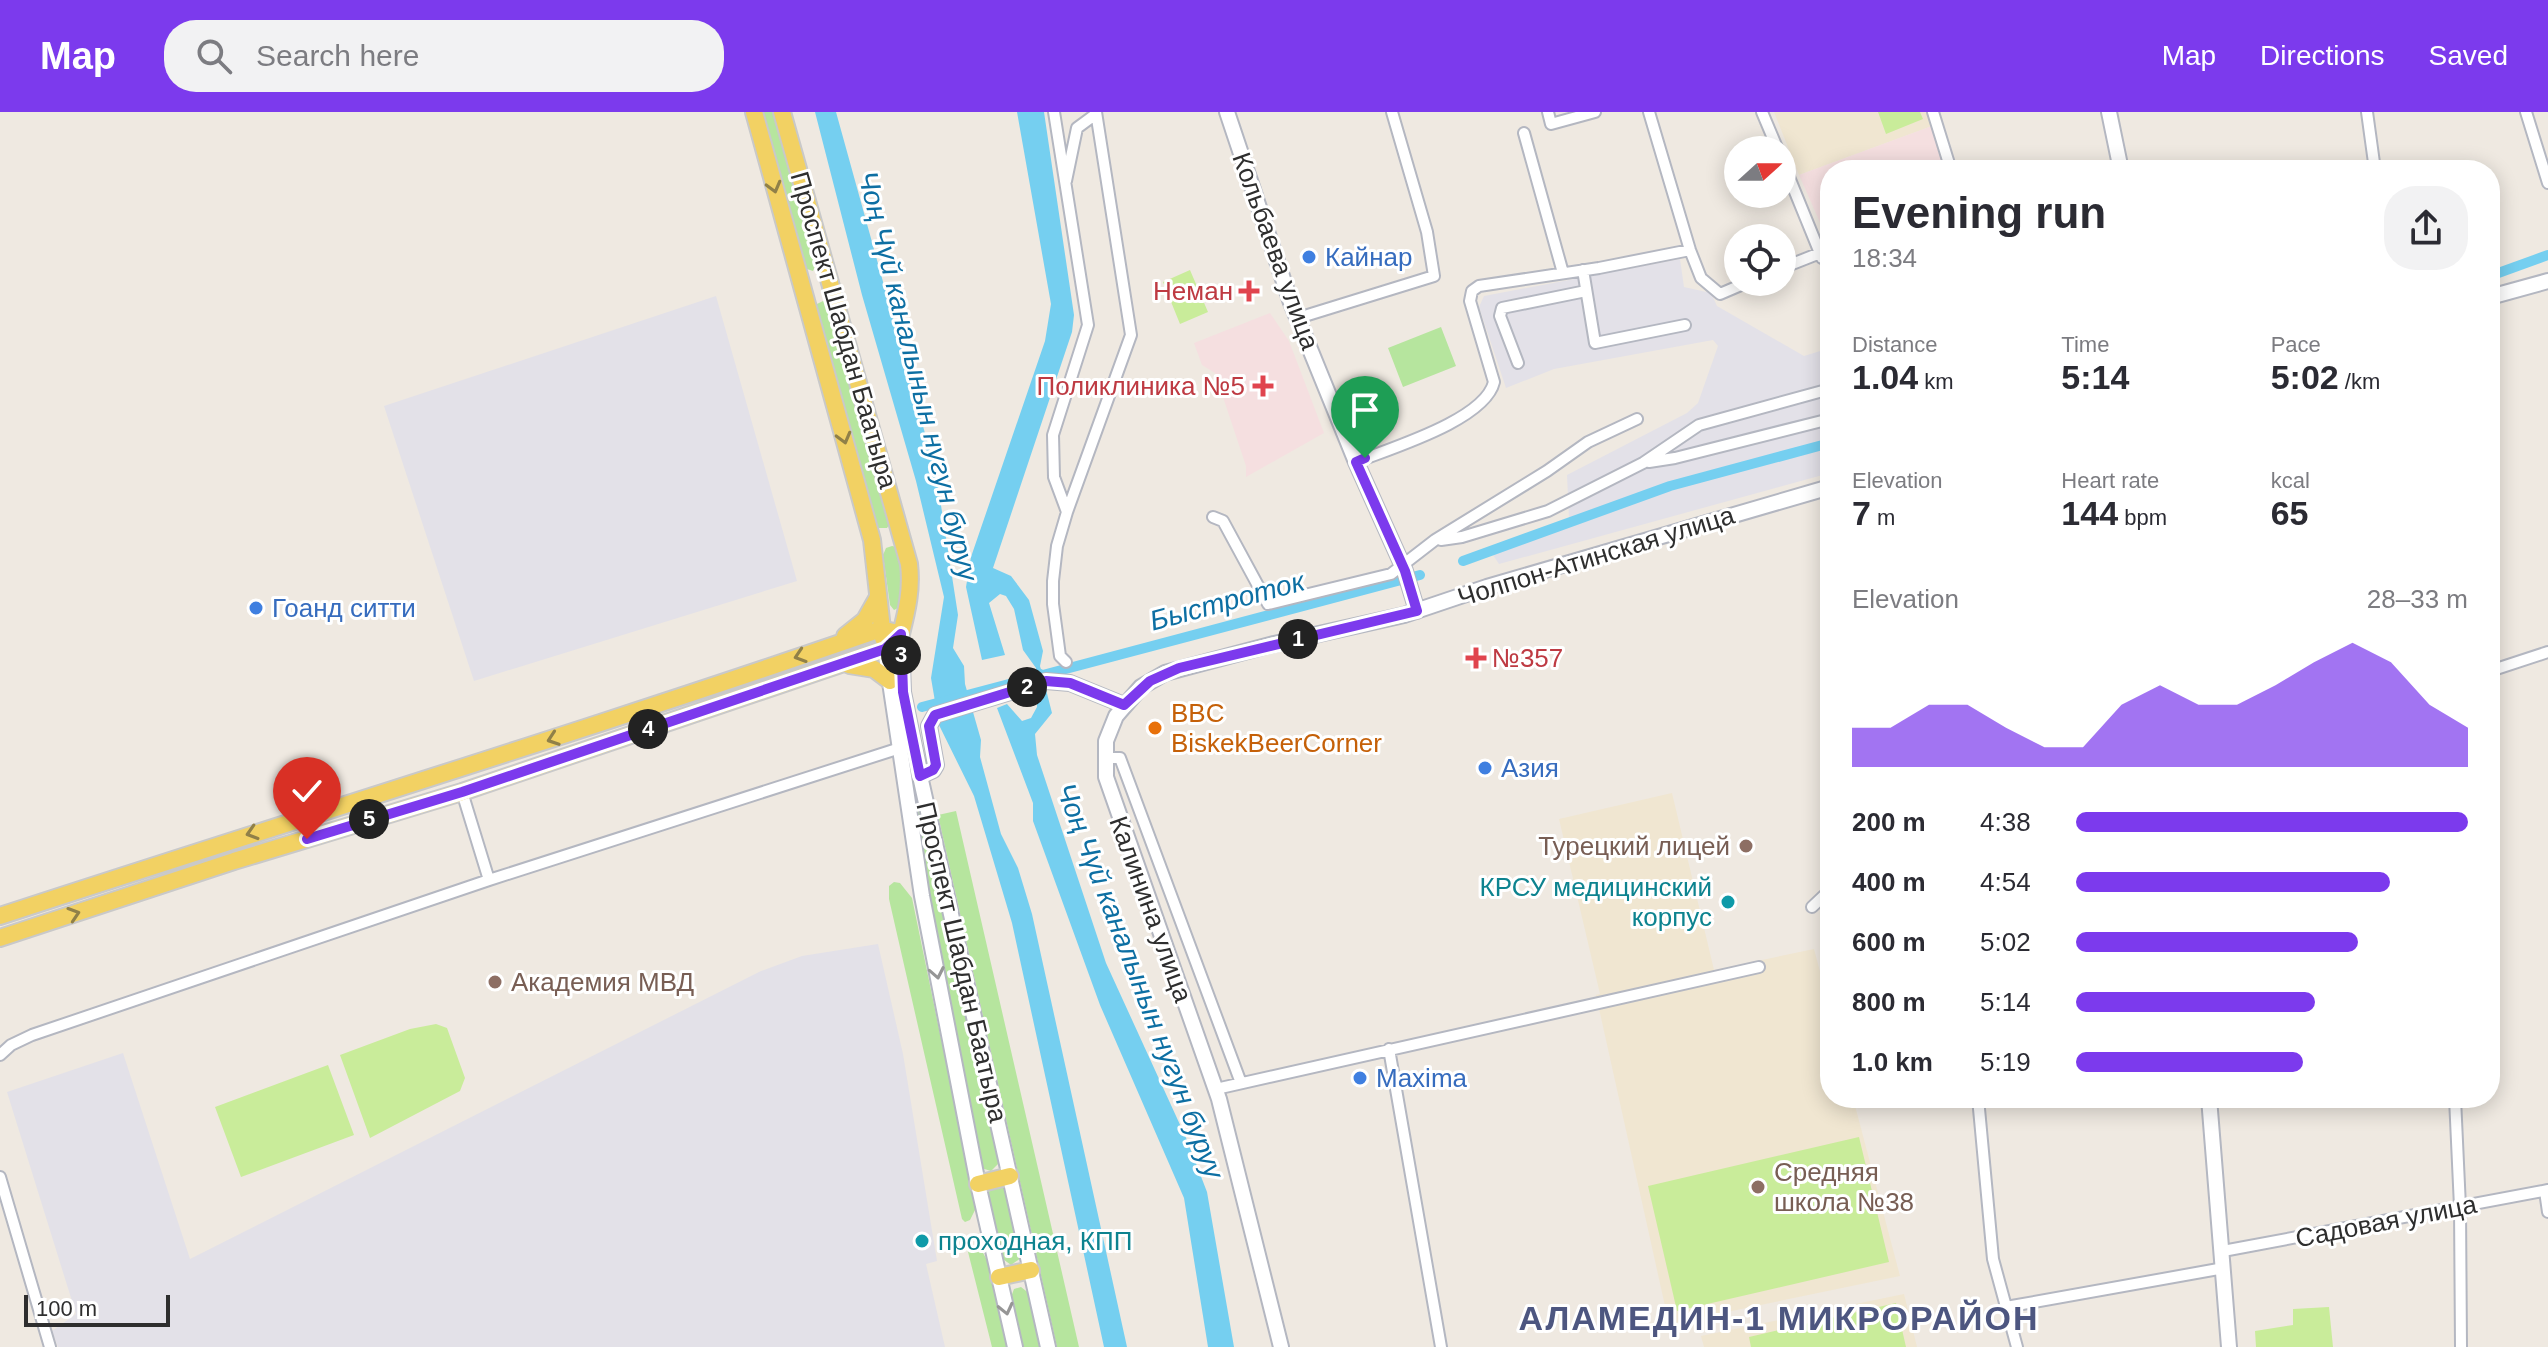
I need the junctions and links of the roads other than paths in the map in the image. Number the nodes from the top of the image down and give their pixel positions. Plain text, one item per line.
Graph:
1 (754, 112) edge
2 (782, 112) edge
3 (1054, 112) edge
4 (1080, 112) edge
5 (1227, 112) edge
6 (1392, 112) edge
7 (1548, 112) edge
8 (1595, 112) edge
9 (1649, 112) edge
10 (1762, 112) edge
11 (1933, 112) edge
12 (2109, 112) edge
13 (2367, 112) edge
14 (2526, 112) edge
15 (1097, 113) edge
16 (1524, 133) dead end
17 (1772, 136) edge
18 (1948, 160) edge
19 (2119, 160) edge
20 (2374, 160) edge
21 (2548, 183) edge
22 (1065, 188) junction
23 (1796, 194) edge
24 (1690, 250) junction
25 (1820, 253) edge
26 (1820, 255) edge
27 (1796, 263) edge
28 (1583, 270) junction
29 (1563, 273) junction
30 (829, 280) junction
31 (2548, 281) edge
32 (802, 287) junction
33 (1586, 291) junction
34 (1724, 292) edge
35 (2500, 294) edge
36 (1298, 318) junction
37 (1685, 325) dead end
38 (1518, 363) dead end
39 (1820, 392) edge
40 (1637, 419) dead end
41 (1820, 422) edge
42 (1356, 462) junction
43 (1643, 463) junction
44 (1820, 490) edge
45 (1067, 512) junction
46 (1213, 517) dead end
47 (901, 532) junction
48 (872, 540) junction
49 (1435, 540) junction
50 (1404, 568) junction
51 (879, 595) junction
52 (908, 609) junction
53 (1417, 611) junction
54 (881, 629) junction
55 (901, 634) junction
56 (830, 646) junction
57 (885, 649) junction
58 (2548, 652) edge
59 (1066, 662) dead end
60 (836, 665) junction
61 (2500, 668) edge
62 (890, 681) junction
63 (1124, 705) junction
64 (900, 748) junction
65 (1104, 758) junction
66 (920, 776) junction
67 (462, 792) junction
68 (489, 880) junction
69 (1820, 899) edge
70 (1812, 907) dead end
71 (0, 916) edge
72 (0, 938) edge
73 (1759, 967) dead end
74 (1389, 1049) junction
75 (0, 1055) edge
76 (1241, 1083) junction
77 (1216, 1089) junction
78 (1979, 1108) edge
79 (2210, 1108) edge
80 (2455, 1108) edge
81 (1010, 1176) junction
82 (0, 1177) edge
83 (978, 1184) junction
84 (2547, 1190) edge
85 (2460, 1207) junction
86 (2548, 1212) edge
87 (2223, 1251) junction
88 (2224, 1268) junction
89 (1031, 1270) junction
90 (999, 1277) junction
91 (2006, 1307) junction
92 (50, 1347) edge
93 (1015, 1347) edge
94 (1048, 1347) edge
95 (1281, 1347) edge
96 (1441, 1347) edge
97 (2017, 1347) edge
98 (2229, 1347) edge
99 (2461, 1347) edge

1 -> 32 main road, Проспект Шабдан Баатыра
2 - 30 main road, Проспект Шабдан Баатыра
3 - 22 street
4 - 15 street
5 - 36 main road, Кольбаева улица
6 - 36 street
7 - 8 street
9 - 24 street
10 - 17 street
11 - 18 street
12 - 19 main road
13 - 20 street
14 - 21 street
15 - 22 street
15 - 45 street
16 - 29 street
22 - 45 street
23 - 25 street
24 - 28 street
24 - 34 street
26 - 27 street
28 - 29 street
28 - 33 street
29 - 42 street
30 - 32 main road
30 - 47 main road, Проспект Шабдан Баатыра
31 - 35 main road
32 -> 48 main road, Проспект Шабдан Баатыра
33 - 37 street
33 - 38 street
36 - 42 main road, Кольбаева улица
39 - 43 street
40 - 49 street
41 - 43 street
42 - 50 main road, Кольбаева улица
43 - 49 street
44 - 53 main road, Чолпон-Атинская улица
45 - 59 street
46 - 50 street
47 - 48 main road
47 - 52 main road, Проспект Шабдан Баатыра
48 - 51 main road, Проспект Шабдан Баатыра
49 - 50 street
50 - 53 main road, Кольбаева улица
51 - 52 main road
51 - 54 main road, Проспект Шабдан Баатыра
51 - 56 main road
52 - 55 main road, Проспект Шабдан Баатыра
53 - 63 main road, Чолпон-Атинская улица
54 - 55 main road
54 - 56 main road
54 - 57 main road, Проспект Шабдан Баатыра
55 - 57 main road
55 - 66 main road, Проспект Шабдан Баатыра
56 -> 71 main road
57 - 60 main road
57 - 62 main road, Проспект Шабдан Баатыра
58 - 61 street
60 - 62 main road
60 - 67 main road
62 - 64 main road, Проспект Шабдан Баатыра
63 - 65 main road, Калинина улица
63 - 66 main road
64 - 68 street
64 -> 83 main road, Проспект Шабдан Баатыра
65 - 76 street
65 - 77 main road, Калинина улица
66 - 81 main road, Проспект Шабдан Баатыра
67 - 68 street
72 -> 67 main road
68 - 75 street
69 - 70 street
73 - 74 street
74 - 76 street
74 - 96 street
76 - 77 street
77 - 95 main road, Калинина улица
78 - 91 street
79 - 87 main road
80 - 85 street
81 - 83 main road
81 - 89 main road, Проспект Шабдан Баатыра
82 - 92 street
83 - 90 main road, Проспект Шабдан Баатыра
84 - 85 street, Садовая улица
84 - 86 street
85 - 87 street, Садовая улица
85 - 99 street
87 - 88 main road
88 - 91 street
88 - 98 main road
89 - 90 main road
89 - 94 main road, Проспект Шабдан Баатыра
90 -> 93 main road, Проспект Шабдан Баатыра
91 - 97 street

